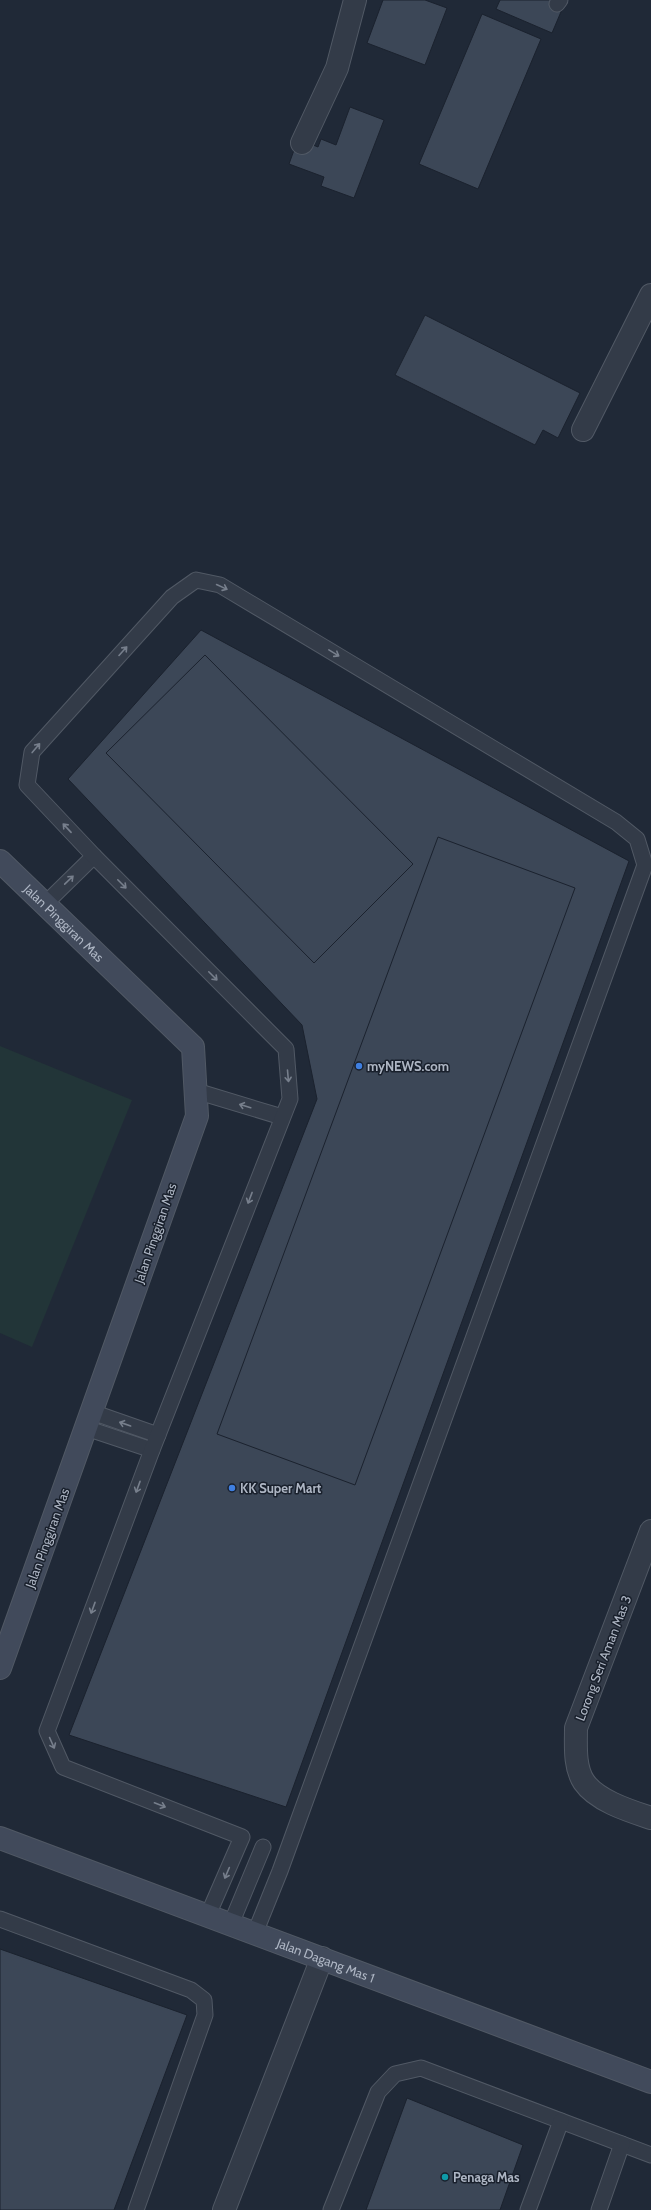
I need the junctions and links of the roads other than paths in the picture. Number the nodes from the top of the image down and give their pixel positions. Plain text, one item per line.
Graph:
1 (355, 0) edge
2 (302, 143) dead end
3 (651, 295) edge
4 (582, 430) dead end
5 (94, 856) junction
6 (0, 861) edge
7 (45, 904) junction
8 (196, 1091) junction
9 (282, 1117) junction
10 (89, 1420) junction
11 (158, 1435) junction
12 (152, 1450) junction
13 (651, 1531) edge
14 (0, 1668) edge
15 (651, 1818) edge
16 (0, 1838) edge
17 (283, 1863) junction
18 (208, 1915) junction
19 (0, 1919) edge
20 (231, 1924) junction
21 (256, 1933) junction
22 (322, 1958) junction
23 (651, 2082) edge
24 (561, 2121) junction
25 (622, 2144) junction
26 (651, 2155) edge
27 (136, 2210) edge
28 (224, 2210) edge
29 (331, 2210) edge
30 (528, 2210) edge
31 (599, 2210) edge

1 - 2 street
3 - 4 street
7 -> 5 lane
5 -> 9 lane
5 -> 17 lane
6 - 7 street, Jalan Pinggiran Mas
7 - 8 street, Jalan Pinggiran Mas
9 -> 8 lane
8 - 10 street, Jalan Pinggiran Mas
9 -> 11 lane
11 -> 10 lane
10 - 12 lane
10 - 14 street, Jalan Pinggiran Mas
11 - 12 lane
12 -> 18 lane
13 - 15 street, Lorong Seri Aman Mas 3
16 - 18 street, Jalan Dagang Mas 1
17 - 20 lane
17 - 21 lane
18 - 20 street, Jalan Dagang Mas 1
19 - 27 lane
20 - 21 street, Jalan Dagang Mas 1
21 - 22 street, Jalan Dagang Mas 1
22 - 23 street, Jalan Dagang Mas 1
22 - 28 street
24 - 25 lane
24 - 29 lane
24 - 30 lane
25 - 26 lane
25 - 31 lane

